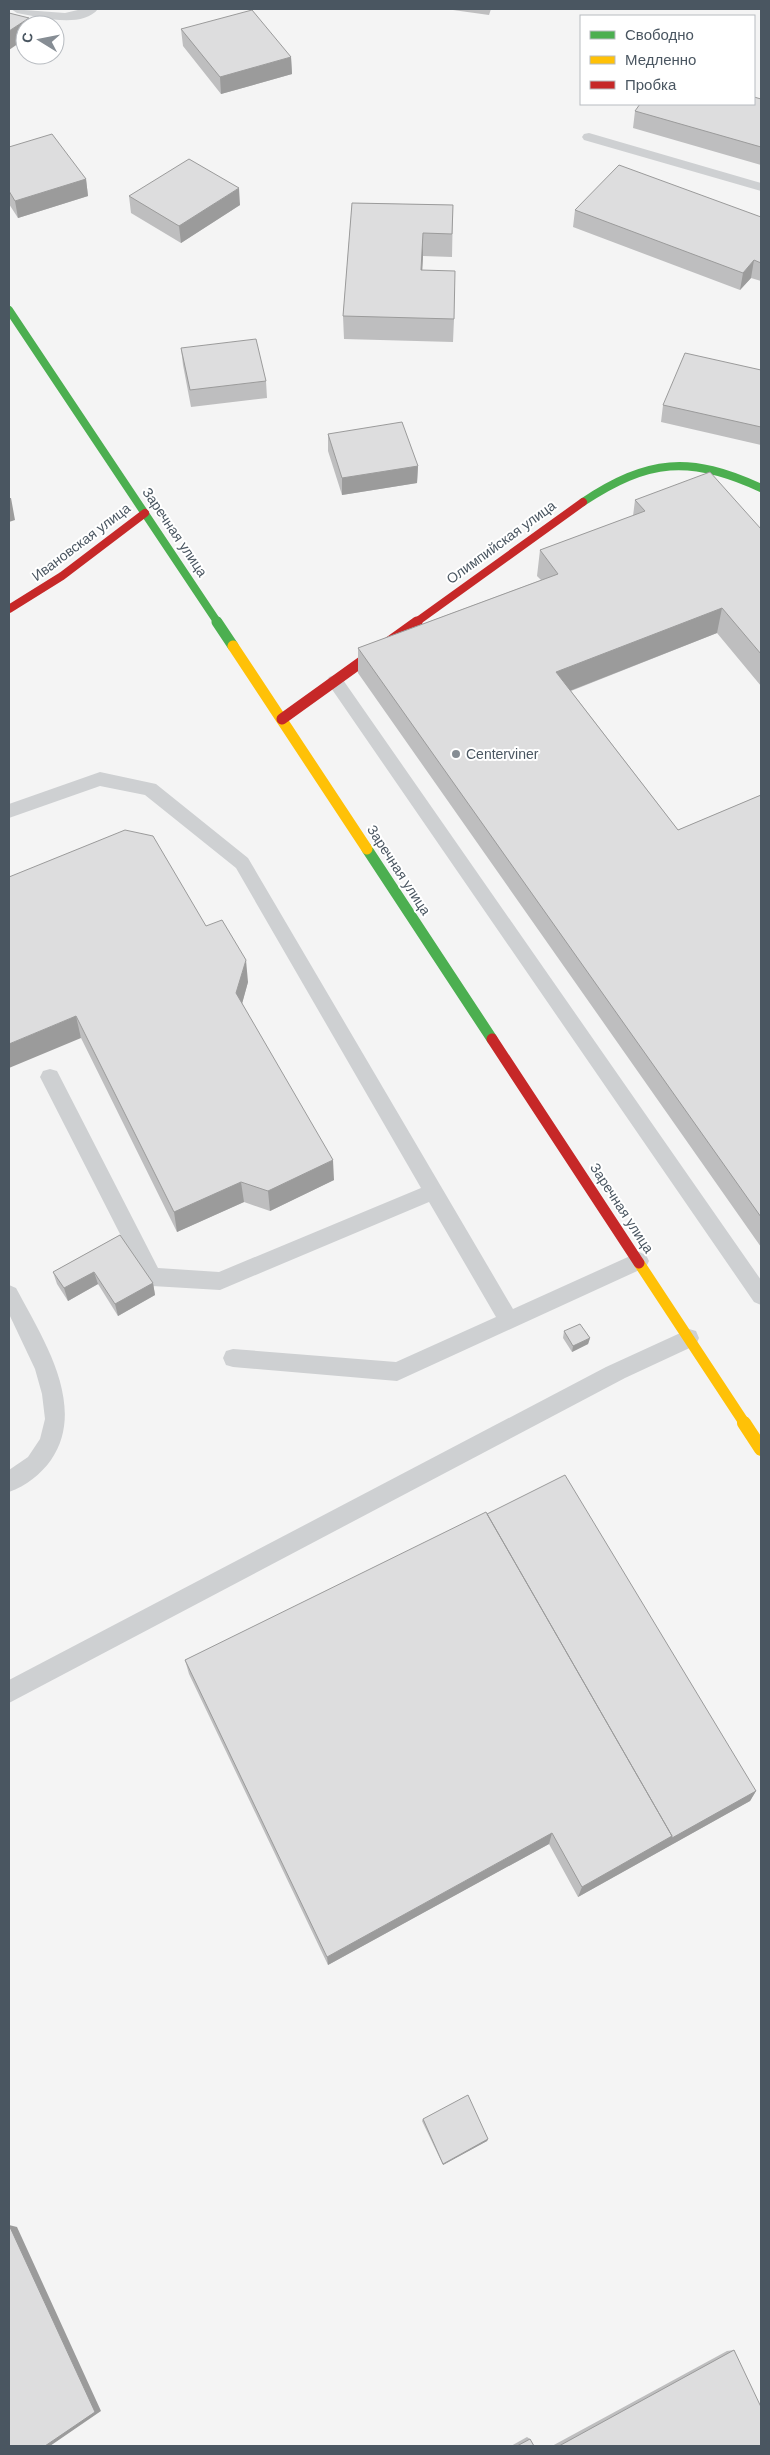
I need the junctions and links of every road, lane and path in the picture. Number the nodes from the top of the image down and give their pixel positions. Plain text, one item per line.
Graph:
1 (17, 9) edge
2 (92, 9) edge
3 (589, 137) dead end
4 (761, 187) edge
5 (9, 310) edge
6 (761, 488) edge
7 (145, 513) junction
8 (9, 608) edge
9 (335, 681) junction
10 (282, 719) junction
11 (9, 811) edge
12 (50, 1077) dead end
13 (434, 1191) junction
14 (639, 1261) junction
15 (9, 1294) edge
16 (761, 1296) edge
17 (509, 1321) junction
18 (689, 1338) junction
19 (234, 1358) dead end
20 (761, 1448) edge
21 (9, 1482) edge
22 (9, 1692) edge

1 - 2 lane
3 - 4 lane
5 - 7 main road, Заречная улица
6 - 9 main road, Олимпийская улица
7 - 8 main road, Ивановская улица
7 - 10 main road, Заречная улица
9 - 10 main road, Олимпийская улица
9 - 16 lane
10 - 14 main road, Заречная улица
11 - 13 lane
12 - 13 lane
13 - 17 lane
14 - 17 lane
14 - 18 main road, Заречная улица
15 - 21 lane
17 - 19 lane
18 - 20 main road, Заречная улица
18 - 22 lane

